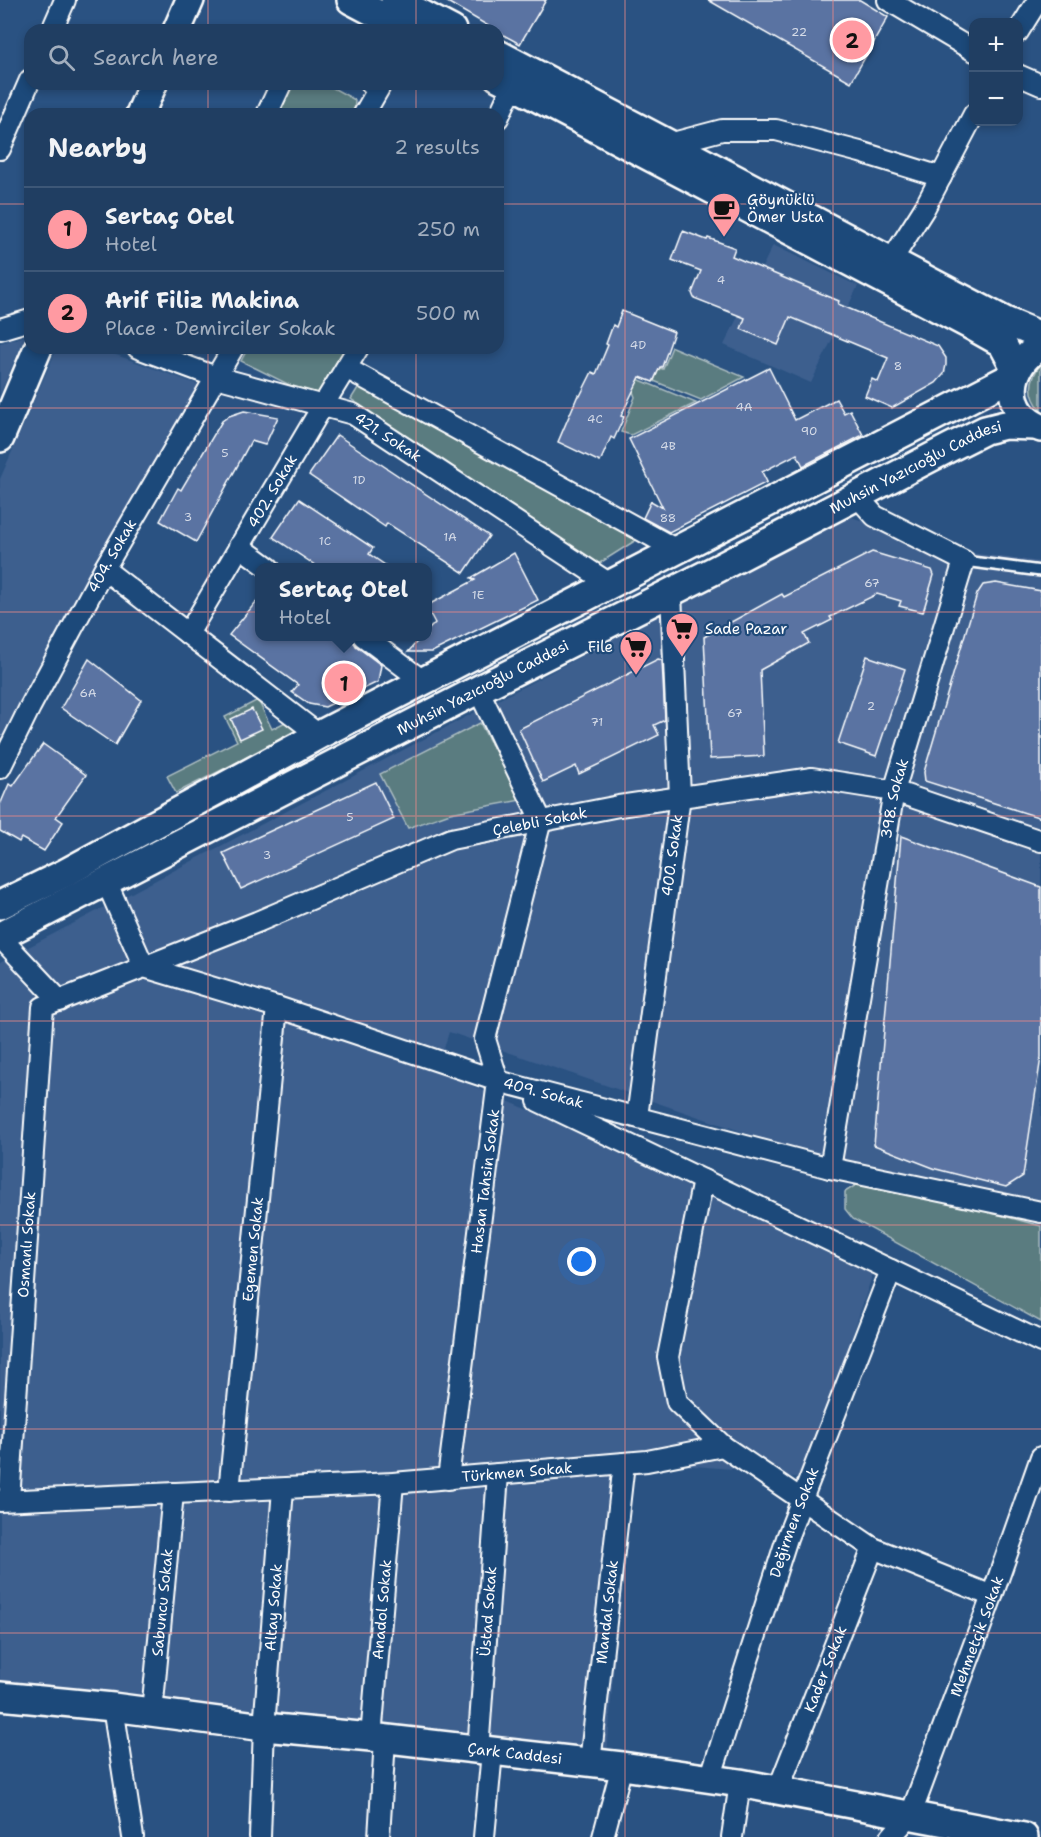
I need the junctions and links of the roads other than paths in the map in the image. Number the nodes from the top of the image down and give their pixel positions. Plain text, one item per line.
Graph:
1 (65, 0) edge
2 (181, 0) edge
3 (190, 0) edge
4 (351, 0) edge
5 (395, 0) edge
6 (888, 0) edge
7 (1038, 0) edge
8 (55, 24) edge
9 (176, 24) edge
10 (178, 24) edge
11 (397, 24) edge
12 (441, 24) edge
13 (1023, 24) edge
14 (969, 48) edge
15 (504, 57) edge
16 (1023, 77) edge
17 (505, 81) edge
18 (1041, 85) edge
19 (26, 90) edge
20 (150, 90) edge
21 (278, 90) edge
22 (373, 90) edge
23 (503, 90) edge
24 (143, 108) edge
25 (270, 108) edge
26 (366, 108) edge
27 (500, 108) edge
28 (969, 124) edge
29 (669, 144) junction
30 (0, 149) edge
31 (941, 177) junction
32 (891, 261) junction
33 (24, 322) edge
34 (970, 325) junction
35 (0, 329) edge
36 (1041, 336) edge
37 (1041, 346) edge
38 (35, 354) edge
39 (160, 354) edge
40 (229, 354) edge
41 (354, 354) edge
42 (346, 368) junction
43 (1016, 373) junction
44 (216, 377) junction
45 (982, 393) junction
46 (322, 407) junction
47 (1038, 427) edge
48 (0, 438) edge
49 (857, 496) junction
50 (239, 546) junction
51 (677, 550) junction
52 (964, 561) junction
53 (263, 563) edge
54 (104, 569) junction
55 (1041, 571) edge
56 (610, 584) junction
57 (671, 592) junction
58 (188, 634) junction
59 (370, 641) edge
60 (423, 681) junction
61 (478, 690) junction
62 (319, 735) junction
63 (0, 768) edge
64 (894, 791) junction
65 (680, 796) junction
66 (541, 820) junction
67 (1041, 841) edge
68 (106, 881) junction
69 (0, 905) edge
70 (0, 936) edge
71 (144, 967) junction
72 (60, 1001) junction
73 (277, 1007) junction
74 (498, 1082) junction
75 (638, 1118) junction
76 (830, 1168) junction
77 (704, 1180) junction
78 (1041, 1212) edge
79 (891, 1270) junction
80 (1041, 1342) edge
81 (723, 1446) junction
82 (1041, 1457) edge
83 (624, 1463) junction
84 (498, 1474) junction
85 (448, 1479) junction
86 (393, 1483) junction
87 (283, 1489) junction
88 (229, 1491) junction
89 (173, 1493) junction
90 (802, 1500) junction
91 (4, 1501) edge
92 (873, 1548) junction
93 (992, 1596) junction
94 (0, 1696) edge
95 (113, 1707) junction
96 (152, 1712) junction
97 (264, 1727) junction
98 (378, 1738) junction
99 (485, 1751) junction
100 (590, 1763) junction
101 (622, 1766) junction
102 (710, 1779) junction
103 (740, 1783) junction
104 (778, 1790) junction
105 (911, 1814) junction
106 (133, 1837) edge
107 (260, 1837) edge
108 (379, 1837) edge
109 (484, 1837) edge
110 (603, 1837) edge
111 (732, 1837) edge
112 (891, 1837) edge
113 (1024, 1837) edge

1 - 8 street
2 - 9 main road
3 - 10 main road
4 - 11 main road
5 - 12 main road
6 - 14 street
7 - 13 street
15 - 29 main road
16 - 18 street
17 - 34 main road
19 - 30 street
20 - 24 main road
21 - 25 street
22 - 26 street
23 - 27 street
28 - 31 street
29 - 31 street
29 - 32 main road
31 - 32 street
32 - 36 main road
33 - 35 street
34 - 43 main road
34 - 45 main road
37 - 43 main road
38 - 48 main road
39 - 44 street, 421. Sokak
40 - 44 street, 404. Sokak
41 - 42 street, 402. Sokak
42 - 46 street, 402. Sokak
42 - 51 street
43 - 45 main road
43 - 47 main road
44 - 46 street, 421. Sokak
44 - 54 street, 404. Sokak
45 - 51 main road
46 - 50 street, 402. Sokak
46 - 56 street, 421. Sokak
47 - 49 main road, Muhsin Yazıcıoğlu Caddesi
49 - 52 street
49 - 57 main road, Muhsin Yazıcıoğlu Caddesi
50 - 53 street
50 - 58 street, 402. Sokak
51 - 56 main road
52 - 55 lane
52 - 64 street, 398. Sokak
54 - 58 street
54 - 63 street, 404. Sokak
56 - 60 main road
57 - 61 main road, Muhsin Yazıcıoğlu Caddesi
57 - 65 street, 400. Sokak
58 - 62 street
59 - 60 street
60 - 62 main road
61 - 66 street
61 - 68 main road, Muhsin Yazıcıoğlu Caddesi
62 - 69 main road
64 - 65 street, Çelebli Sokak
64 - 67 street, Çelebli Sokak
64 - 76 street, 398. Sokak
65 - 66 street, Çelebli Sokak
65 - 75 street, 400. Sokak
66 - 71 street, Çelebli Sokak
66 - 74 street, Hasan Tahsin Sokak
68 - 70 main road, Muhsin Yazıcıoğlu Caddesi
68 - 71 street
70 - 72 street
71 - 72 street, Çelebli Sokak
71 - 73 street, 409. Sokak
72 - 91 street, Osmanlı Sokak
73 - 74 street, 409. Sokak
73 - 88 street, Egemen Sokak
74 - 75 street, 409. Sokak
74 - 77 street
74 - 85 street, Hasan Tahsin Sokak
75 - 76 street, 409. Sokak
76 - 78 street, 409. Sokak
77 - 79 street
77 - 81 street
79 - 80 street
79 - 90 street, Değirmen Sokak
81 - 83 street, Türkmen Sokak
81 - 90 street
82 - 93 street, Mehmetçik Sokak
83 - 84 street, Türkmen Sokak
83 - 100 street, Mandal Sokak
84 - 85 street, Türkmen Sokak
84 - 99 street, Üstad Sokak
85 - 86 street, Türkmen Sokak
86 - 87 street, Türkmen Sokak
86 - 98 street, Anadol Sokak
87 - 88 street, Türkmen Sokak
87 - 97 street, Altay Sokak
88 - 89 street, Türkmen Sokak
89 - 91 street, Türkmen Sokak
89 - 96 street, Sabuncu Sokak
90 - 92 street
90 - 102 street, Değirmen Sokak
92 - 93 street
92 - 104 street, Kader Sokak
93 - 105 street, Mehmetçik Sokak
94 - 95 main road, Çark Caddesi
95 - 96 main road, Çark Caddesi
95 - 106 street
96 - 97 main road, Çark Caddesi
97 - 98 main road, Çark Caddesi
97 - 107 street, Altay Sokak
98 - 99 main road, Çark Caddesi
98 - 108 street, Anadol Sokak
99 - 100 main road, Çark Caddesi
99 - 109 street, Üstad Sokak
100 - 101 main road, Çark Caddesi
101 - 102 main road, Çark Caddesi
101 - 110 street
102 - 103 main road, Çark Caddesi
103 - 104 main road, Çark Caddesi
103 - 111 street
104 - 105 main road, Çark Caddesi
105 - 112 street
105 - 113 main road, Çark Caddesi

